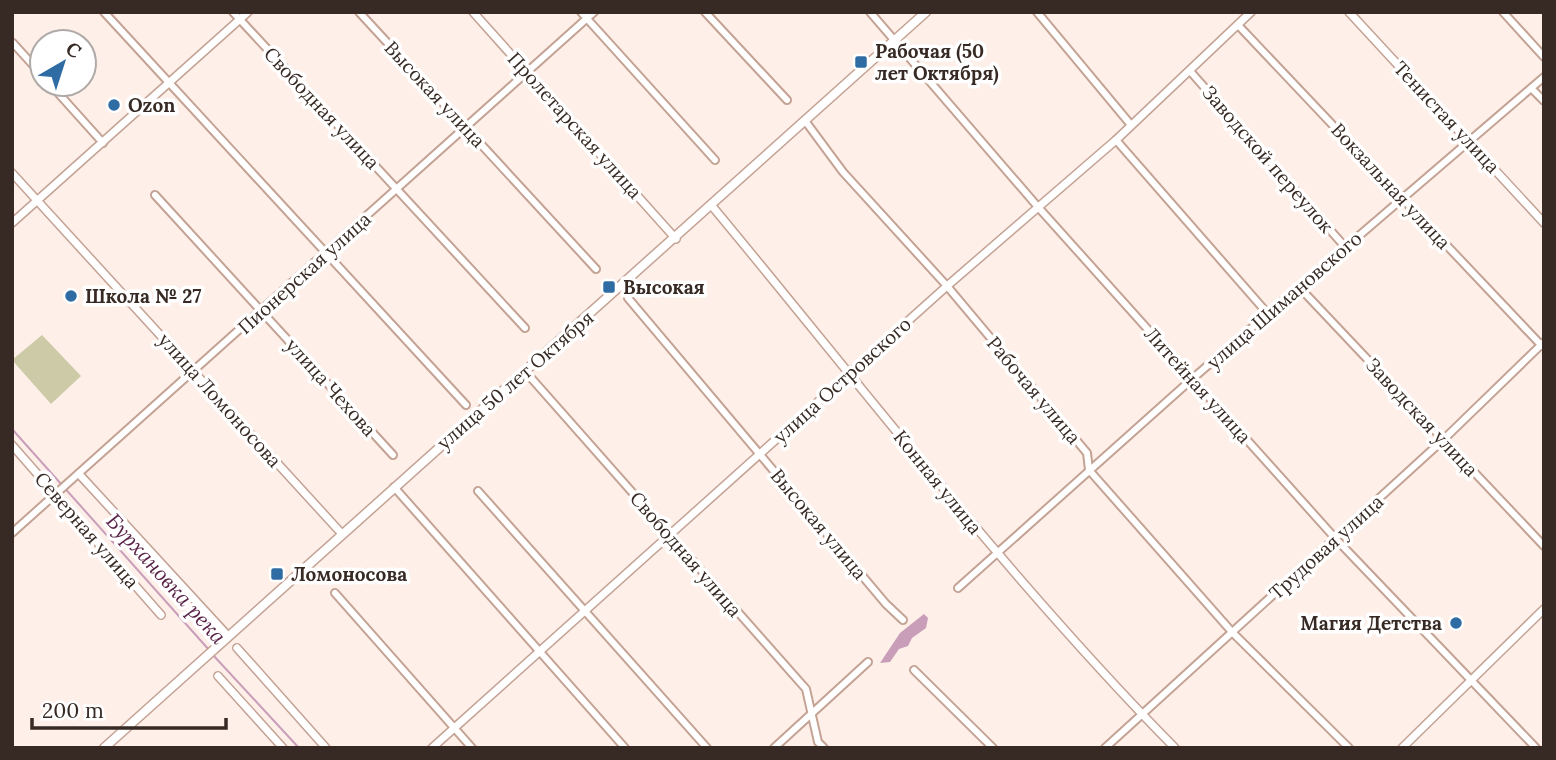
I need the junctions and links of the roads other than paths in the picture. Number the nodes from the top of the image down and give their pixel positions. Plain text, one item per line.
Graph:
1 (104, 12) edge
2 (233, 12) edge
3 (248, 12) edge
4 (359, 12) edge
5 (473, 12) edge
6 (581, 12) edge
7 (594, 12) edge
8 (705, 12) edge
9 (870, 12) edge
10 (926, 12) edge
11 (1037, 12) edge
12 (1237, 12) edge
13 (1251, 12) edge
14 (1349, 12) edge
15 (1503, 12) edge
16 (587, 19) junction
17 (240, 20) junction
18 (1241, 22) junction
19 (895, 40) junction
20 (13, 43) edge
21 (1544, 57) edge
22 (28, 60) edge
23 (1190, 71) junction
24 (528, 72) junction
25 (1544, 78) edge
26 (171, 83) junction
27 (1531, 88) junction
28 (63, 98) edge
29 (787, 100) dead end
30 (1544, 101) edge
31 (806, 122) junction
32 (1132, 125) junction
33 (466, 128) junction
34 (1116, 140) junction
35 (1470, 141) junction
36 (103, 143) junction
37 (715, 160) dead end
38 (12, 173) edge
39 (397, 189) junction
40 (155, 195) dead end
41 (1403, 198) junction
42 (37, 200) junction
43 (712, 206) junction
44 (1038, 207) junction
45 (12, 223) edge
46 (1544, 223) edge
47 (676, 239) junction
48 (1346, 248) junction
49 (328, 251) junction
50 (596, 269) dead end
51 (947, 286) junction
52 (1300, 288) junction
53 (628, 298) dead end
54 (262, 310) junction
55 (1268, 314) junction
56 (525, 328) dead end
57 (1543, 345) edge
58 (194, 371) junction
59 (525, 371) junction
60 (850, 373) junction
61 (1192, 379) junction
62 (466, 405) dead end
63 (1443, 440) junction
64 (12, 445) edge
65 (760, 454) junction
66 (393, 455) dead end
67 (1089, 470) junction
68 (79, 474) junction
69 (394, 487) junction
70 (478, 491) dead end
71 (57, 494) junction
72 (12, 533) edge
73 (342, 534) junction
74 (668, 534) junction
75 (1335, 538) junction
76 (1544, 546) edge
77 (997, 555) junction
78 (958, 588) dead end
79 (335, 593) dead end
80 (1544, 609) edge
81 (584, 610) junction
82 (161, 615) dead end
83 (903, 620) dead end
84 (1231, 632) junction
85 (228, 636) junction
86 (237, 648) dead end
87 (539, 653) junction
88 (867, 662) dead end
89 (914, 670) dead end
90 (218, 676) dead end
91 (1469, 680) junction
92 (811, 714) junction
93 (1142, 714) junction
94 (454, 728) junction
95 (1409, 746) edge
96 (104, 748) edge
97 (283, 748) edge
98 (326, 748) edge
99 (432, 748) edge
100 (472, 748) edge
101 (625, 748) edge
102 (707, 748) edge
103 (774, 748) edge
104 (824, 748) edge
105 (993, 748) edge
106 (1105, 748) edge
107 (1175, 748) edge
108 (1349, 748) edge
109 (1536, 748) edge

1 - 26 street
2 - 17 street, Свободная улица
3 - 17 street
4 - 33 street, Высокая улица
5 - 24 street, Пролетарская улица
6 - 16 street
7 - 16 street, Пионерская улица
8 - 29 street
9 - 19 street, Литейная улица
10 - 19 main road, улица 50 лет Октября
11 - 32 street
12 - 18 street, Вокзальная улица
13 - 18 street, улица Островского
14 - 35 street, Тенистая улица
15 - 21 street
16 - 24 street, Пионерская улица
16 - 37 street
17 - 26 street
17 - 39 street, Свободная улица
18 - 23 street, улица Островского
18 - 41 street, Вокзальная улица
19 - 31 main road, улица 50 лет Октября
19 - 44 street, Литейная улица
20 - 22 street
23 - 32 street, улица Островского
23 - 48 street, Заводской переулок
24 - 33 street, Пионерская улица
24 - 47 street, Пролетарская улица
25 - 27 street, улица Шимановского
26 - 36 street
26 - 49 street
27 - 30 street
27 - 35 street, улица Шимановского
28 - 36 street
31 - 43 main road, улица 50 лет Октября
31 - 51 street, Рабочая улица
32 - 34 street, улица Островского
33 - 39 street, Пионерская улица
33 - 50 street, Высокая улица
34 - 44 street, улица Островского
34 - 55 street
35 - 41 street, улица Шимановского
35 - 46 street, Тенистая улица
36 - 42 street
38 - 42 street, улица Ломоносова
39 - 49 street, Пионерская улица
39 - 56 street, Свободная улица
40 - 54 street, улица Чехова
41 - 48 street, улица Шимановского
41 - 57 street, Вокзальная улица
42 - 45 street
42 - 58 street, улица Ломоносова
43 - 47 main road, улица 50 лет Октября
43 - 60 street, Конная улица
44 - 51 street, улица Островского
44 - 61 street, Литейная улица
47 - 59 main road, улица 50 лет Октября
48 - 52 street, улица Шимановского
49 - 54 street, Пионерская улица
49 - 62 street
51 - 60 street, улица Островского
51 - 67 street, Рабочая улица
52 - 55 street, улица Шимановского
52 - 63 street, Заводская улица
53 - 65 street, Высокая улица
54 - 58 street, Пионерская улица
54 - 66 street, улица Чехова
55 - 61 street, улица Шимановского
57 - 63 street, Трудовая улица
58 - 68 street, Пионерская улица
58 - 73 street, улица Ломоносова
59 - 69 main road, улица 50 лет Октября
59 - 74 street, Свободная улица
60 - 65 street, улица Островского
60 - 77 street, Конная улица
61 - 67 street, улица Шимановского
61 - 75 street, Литейная улица
63 - 75 street, Трудовая улица
63 - 76 street, Заводская улица
64 - 71 street, Северная улица
65 - 74 street, улица Островского
65 - 83 street, Высокая улица
67 - 77 street, улица Шимановского
67 - 84 street, Рабочая улица
68 - 71 street, Пионерская улица
68 - 85 street, Северная улица
69 - 73 main road, улица 50 лет Октября
69 - 87 street
70 - 81 street
71 - 72 street, Пионерская улица
71 - 82 street, Северная улица
73 - 85 main road, улица 50 лет Октября
74 - 81 street, улица Островского
74 - 92 street, Свободная улица
75 - 84 street, Трудовая улица
75 - 91 street, Литейная улица
77 - 78 street, улица Шимановского
77 - 93 street, Конная улица
79 - 94 street
80 - 91 street
81 - 87 street, улица Островского
81 - 102 street
84 - 93 street, Трудовая улица
84 - 108 street, Рабочая улица
85 - 96 main road, улица 50 лет Октября
86 - 98 street
87 - 94 street, улица Островского
87 - 101 street
88 - 92 street
89 - 105 street
90 - 97 street
91 - 95 street
91 - 109 street, Литейная улица
92 - 103 street
92 - 104 street, Свободная улица
93 - 106 street, Трудовая улица
93 - 107 street, Конная улица
94 - 99 street, улица Островского
94 - 100 street

